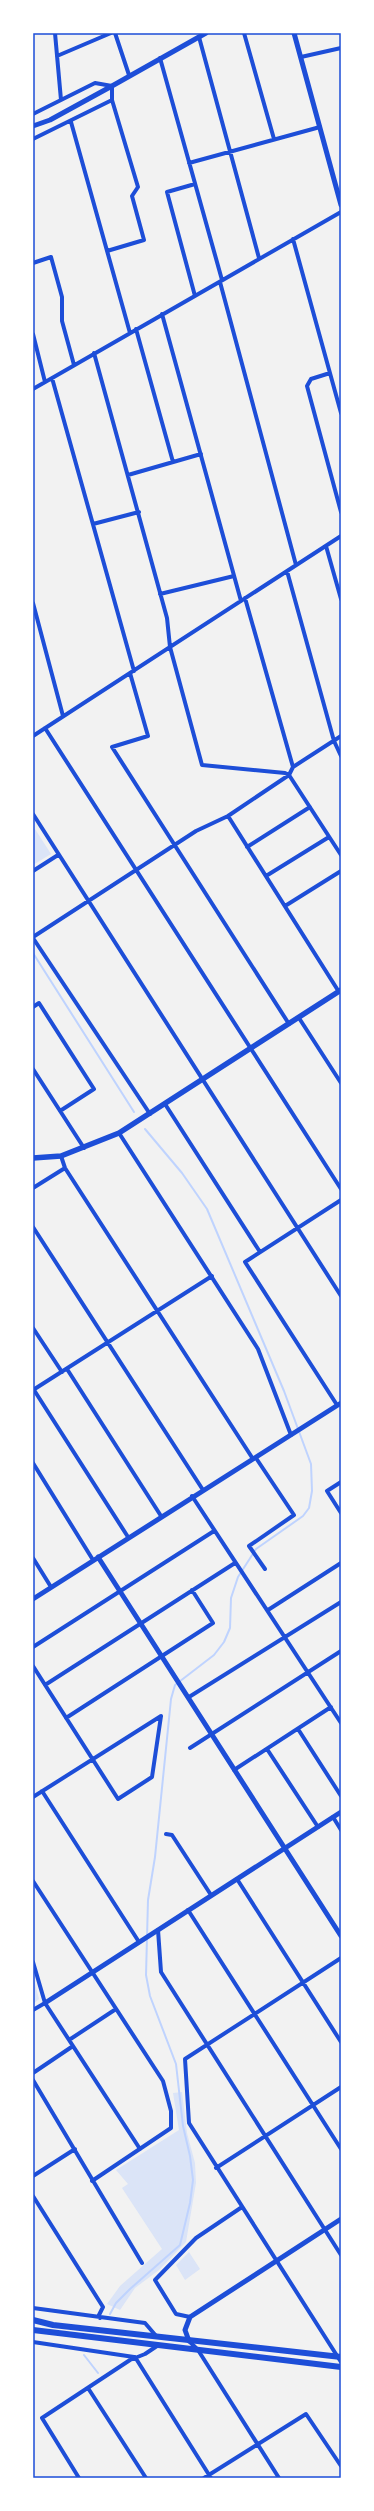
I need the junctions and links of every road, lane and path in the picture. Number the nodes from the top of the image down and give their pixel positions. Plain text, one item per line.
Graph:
1 (55, 33) edge
2 (111, 33) edge
3 (115, 33) edge
4 (206, 33) edge
5 (244, 33) edge
6 (294, 33) edge
7 (199, 37) junction
8 (341, 48) edge
9 (57, 56) junction
10 (302, 57) junction
11 (160, 58) junction
12 (129, 75) junction
13 (112, 86) junction
14 (61, 100) junction
15 (112, 100) junction
16 (33, 114) edge
17 (72, 122) junction
18 (33, 126) edge
19 (320, 126) junction
20 (33, 139) edge
21 (274, 139) junction
22 (232, 151) junction
23 (190, 163) junction
24 (195, 184) junction
25 (341, 205) edge
26 (341, 212) edge
27 (293, 239) junction
28 (107, 251) junction
29 (260, 258) junction
30 (33, 263) edge
31 (221, 281) junction
32 (195, 296) junction
33 (162, 314) junction
34 (136, 329) junction
35 (130, 333) junction
36 (33, 336) edge
37 (94, 353) junction
38 (74, 365) junction
39 (330, 373) junction
40 (52, 378) junction
41 (45, 382) junction
42 (33, 388) edge
43 (341, 413) edge
44 (201, 454) junction
45 (173, 462) junction
46 (128, 475) junction
47 (139, 512) junction
48 (341, 512) edge
49 (93, 524) junction
50 (341, 536) edge
51 (326, 546) junction
52 (296, 565) junction
53 (287, 572) junction
54 (234, 576) junction
55 (160, 594) junction
56 (245, 598) junction
57 (341, 599) edge
58 (241, 601) junction
59 (33, 603) edge
60 (170, 648) junction
61 (132, 672) junction
62 (63, 716) junction
63 (45, 728) junction
64 (33, 736) edge
65 (341, 736) edge
66 (334, 740) junction
67 (341, 756) edge
68 (293, 767) junction
69 (289, 775) junction
70 (310, 807) junction
71 (33, 814) edge
72 (228, 816) junction
73 (329, 837) junction
74 (175, 845) junction
75 (247, 847) junction
76 (58, 855) junction
77 (341, 855) edge
78 (135, 869) junction
79 (33, 871) edge
80 (341, 871) edge
81 (266, 876) junction
82 (88, 901) junction
83 (284, 906) junction
84 (33, 937) edge
85 (340, 991) edge
86 (33, 1007) edge
87 (298, 1018) junction
88 (289, 1024) junction
89 (251, 1048) junction
90 (33, 1069) edge
91 (202, 1080) junction
92 (341, 1083) edge
93 (165, 1104) junction
94 (60, 1111) junction
95 (150, 1114) junction
96 (119, 1133) junction
97 (84, 1149) junction
98 (61, 1156) junction
99 (33, 1158) edge
100 (65, 1168) junction
101 (33, 1188) edge
102 (341, 1189) edge
103 (341, 1200) edge
104 (33, 1227) edge
105 (297, 1228) junction
106 (260, 1252) junction
107 (212, 1276) junction
108 (341, 1296) edge
109 (157, 1311) junction
110 (33, 1328) edge
111 (108, 1343) junction
112 (67, 1369) junction
113 (62, 1372) junction
114 (33, 1390) edge
115 (339, 1404) edge
116 (292, 1435) junction
117 (255, 1458) junction
118 (34, 1466) edge
119 (341, 1482) edge
120 (203, 1490) junction
121 (192, 1496) junction
122 (341, 1513) edge
123 (161, 1516) junction
124 (214, 1531) junction
125 (128, 1537) junction
126 (33, 1558) edge
127 (96, 1558) junction
128 (234, 1563) junction
129 (341, 1563) edge
130 (265, 1569) dead end
131 (51, 1587) junction
132 (192, 1590) junction
133 (120, 1591) junction
134 (33, 1599) edge
135 (341, 1602) edge
136 (268, 1610) junction
137 (141, 1623) junction
138 (286, 1637) junction
139 (33, 1647) edge
140 (341, 1651) edge
141 (162, 1656) junction
142 (33, 1666) edge
143 (308, 1672) junction
144 (45, 1685) junction
145 (189, 1697) junction
146 (331, 1707) junction
147 (66, 1718) junction
148 (341, 1723) edge
149 (298, 1729) junction
150 (212, 1734) junction
151 (190, 1748) dead end
152 (267, 1749) junction
153 (92, 1759) junction
154 (234, 1770) junction
155 (42, 1791) junction
156 (341, 1796) edge
157 (33, 1797) edge
158 (341, 1812) edge
159 (333, 1818) junction
160 (318, 1827) junction
161 (341, 1830) edge
162 (166, 1834) dead end
163 (285, 1849) junction
164 (237, 1879) junction
165 (33, 1881) edge
166 (211, 1895) junction
167 (188, 1910) junction
168 (158, 1930) junction
169 (341, 1936) edge
170 (141, 1941) junction
171 (341, 1958) edge
172 (33, 1962) edge
173 (93, 1972) junction
174 (304, 1982) junction
175 (45, 2003) junction
176 (116, 2009) junction
177 (33, 2010) edge
178 (255, 2013) junction
179 (69, 2040) junction
180 (341, 2042) edge
181 (207, 2044) junction
182 (73, 2046) junction
183 (33, 2073) edge
184 (33, 2080) edge
185 (341, 2087) edge
186 (313, 2105) junction
187 (266, 2136) junction
188 (341, 2148) edge
189 (75, 2149) junction
190 (140, 2150) junction
191 (216, 2168) junction
192 (33, 2176) edge
193 (92, 2181) junction
194 (33, 2196) edge
195 (242, 2207) junction
196 (341, 2218) edge
197 (324, 2229) junction
198 (341, 2255) edge
199 (276, 2260) junction
200 (142, 2263) dead end
201 (33, 2307) edge
202 (190, 2317) junction
203 (100, 2318) junction
204 (33, 2320) edge
205 (33, 2330) edge
206 (158, 2338) junction
207 (189, 2341) junction
208 (33, 2342) edge
209 (158, 2346) junction
210 (198, 2350) junction
211 (135, 2357) junction
212 (340, 2359) edge
213 (341, 2367) edge
214 (88, 2388) junction
215 (257, 2443) junction
216 (341, 2466) edge
217 (210, 2476) edge
218 (78, 2478) edge
219 (146, 2478) edge
220 (204, 2478) edge
221 (279, 2478) edge

1 - 9 street
2 - 9 street
3 - 12 street
4 - 7 street
5 - 21 street
6 - 10 street
7 - 11 street
7 - 22 street
8 - 10 street
9 - 14 street
10 - 19 street
11 - 12 street
11 - 23 street
12 - 13 street
13 - 14 street
13 - 15 street
13 - 18 street
14 - 16 street
15 - 17 street
15 - 28 street
17 - 20 street
17 - 28 street
19 - 21 street
19 - 25 street
21 - 22 street
22 - 23 street
22 - 29 street
23 - 24 street
24 - 31 street
24 - 32 street
26 - 27 street
27 - 29 street
27 - 39 street
28 - 35 street
29 - 31 street
30 - 38 street
31 - 32 street
31 - 52 street
32 - 33 street
33 - 34 street
33 - 44 street
34 - 35 street
34 - 45 street
35 - 37 street
36 - 41 street
37 - 38 street
37 - 46 street
38 - 40 street
39 - 43 street
39 - 48 street
40 - 41 street
40 - 49 street
41 - 42 street
44 - 45 street
44 - 54 street
45 - 46 street
46 - 47 street
47 - 49 street
47 - 55 street
49 - 61 street
50 - 51 street
51 - 52 street
51 - 57 street
52 - 53 street
53 - 56 street
53 - 66 street
54 - 55 street
54 - 58 street
55 - 60 street
56 - 58 street
56 - 68 street
58 - 60 street
59 - 62 street
60 - 61 street
60 - 69 street
61 - 62 street
61 - 74 street
62 - 63 street
63 - 64 street
63 - 78 street
65 - 66 street
66 - 67 street
66 - 68 street
68 - 69 street
69 - 70 street
69 - 72 street
70 - 73 street
70 - 75 street
71 - 76 street
72 - 74 street
72 - 75 street
73 - 77 street
73 - 81 street
74 - 78 street
74 - 88 street
75 - 81 street
76 - 79 street
76 - 82 street
78 - 82 street
78 - 89 street
80 - 83 street
81 - 83 street
82 - 84 street
82 - 91 street
83 - 85 street
84 - 95 street
85 - 87 main road
86 - 94 street
87 - 88 main road
87 - 92 street
88 - 89 main road
89 - 91 main road
89 - 102 street
90 - 94 street
91 - 93 main road
91 - 105 street
93 - 95 main road
93 - 106 street
94 - 97 street
95 - 96 main road
96 - 97 main road
96 - 107 street
97 - 98 main road
98 - 99 main road
98 - 100 street
100 - 101 street
100 - 109 street
103 - 105 street
104 - 111 street
105 - 106 street
105 - 108 street
106 - 115 street
107 - 109 street
107 - 116 street
109 - 111 street
109 - 117 street
110 - 113 street
111 - 112 street
111 - 120 street
112 - 113 street
112 - 123 street
113 - 114 street
114 - 125 street
115 - 116 street
116 - 117 street
117 - 120 street
117 - 130 street
118 - 127 street
119 - 122 street
120 - 121 street
121 - 123 street
121 - 124 street
123 - 125 street
124 - 128 street
124 - 133 street
125 - 127 street
126 - 131 street
127 - 131 street
127 - 133 street
128 - 132 street
128 - 136 street
129 - 136 street
131 - 134 street
132 - 137 street
132 - 141 street
133 - 137 street
133 - 139 street
135 - 138 street
136 - 138 street
137 - 141 street
137 - 144 street
138 - 143 street
138 - 145 street
140 - 143 street
141 - 145 street
141 - 147 street
142 - 144 street
143 - 146 street
143 - 150 street
144 - 147 street
145 - 150 street
146 - 148 street
146 - 149 street
147 - 153 street
149 - 152 street
149 - 156 street
150 - 151 street
150 - 154 street
152 - 154 street
152 - 160 street
153 - 153 street
153 - 155 street
154 - 163 street
155 - 157 street
155 - 170 street
158 - 159 street
159 - 160 street
159 - 161 street
160 - 163 street
162 - 166 street
163 - 164 street
163 - 169 street
164 - 166 street
164 - 174 street
165 - 173 street
166 - 167 street
167 - 168 street
167 - 178 street
168 - 170 street
168 - 181 street
170 - 173 street
171 - 174 street
172 - 175 street
173 - 175 street
173 - 176 street
174 - 178 street
174 - 180 street
175 - 177 street
175 - 179 street
176 - 179 street
176 - 190 street
178 - 181 street
178 - 186 street
179 - 182 street
181 - 187 street
181 - 191 street
182 - 183 street
182 - 190 street
184 - 189 street
185 - 186 street
186 - 187 street
186 - 188 street
187 - 191 street
187 - 197 street
189 - 192 street
189 - 193 street
190 - 193 street
191 - 195 street
193 - 200 street
194 - 203 street
195 - 199 street
195 - 202 street
196 - 197 street
197 - 198 street
197 - 199 street
199 - 202 street
199 - 212 street
201 - 203 street
202 - 207 street
203 - 206 street
204 - 206 main road
205 - 209 main road
206 - 207 main road
207 - 210 street
207 - 212 main road
208 - 211 street
209 - 210 main road
209 - 211 street
210 - 213 main road
210 - 215 street
211 - 214 street
211 - 217 street
214 - 218 street
214 - 219 street
215 - 216 street
215 - 217 street
215 - 221 street
217 - 220 street

